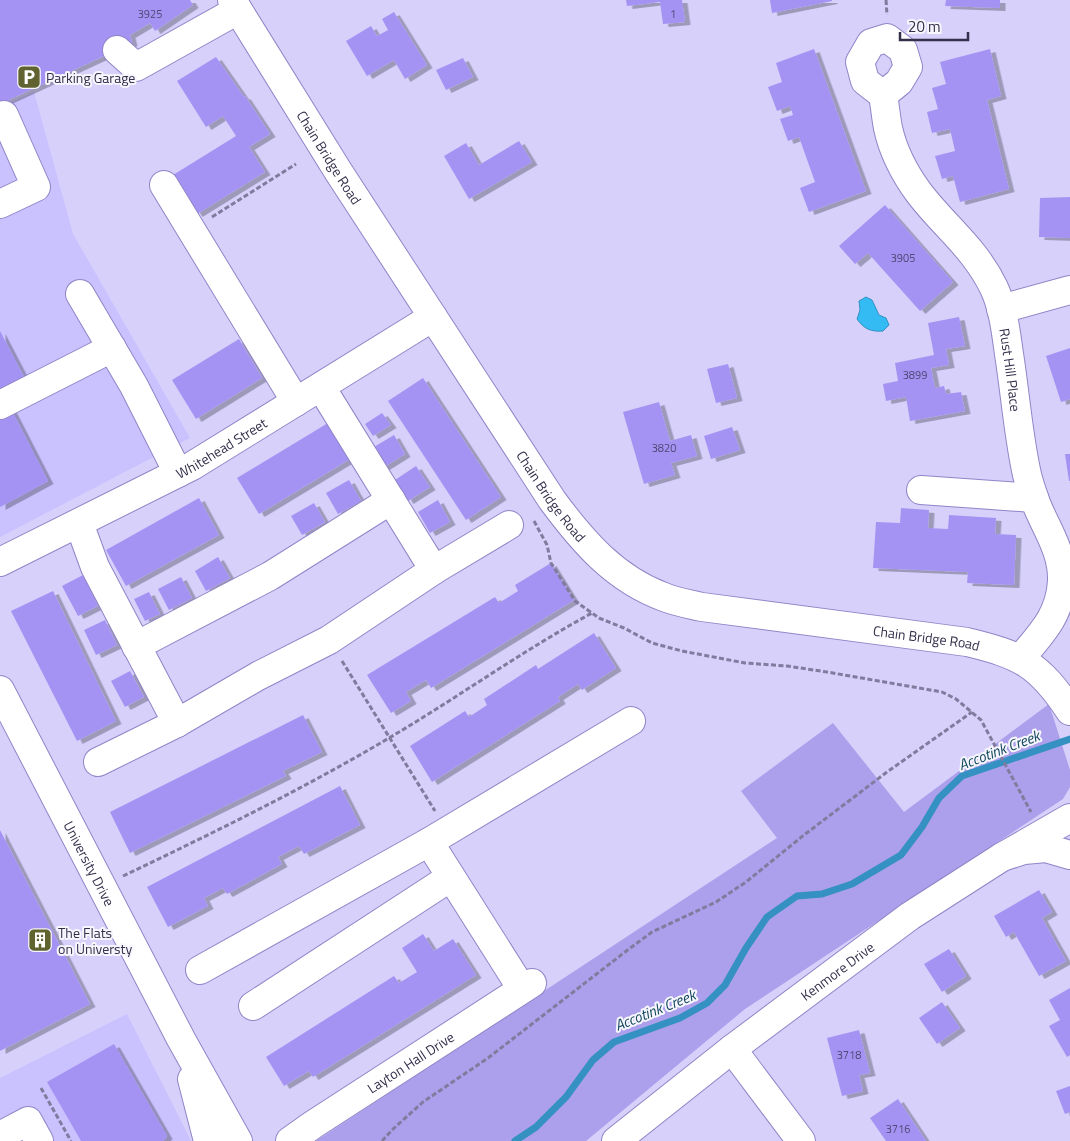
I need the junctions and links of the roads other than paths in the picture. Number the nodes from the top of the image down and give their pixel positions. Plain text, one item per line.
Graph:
1 (235, 5) edge
2 (117, 50) dead end
3 (883, 95) dead end
4 (4, 115) dead end
5 (164, 185) dead end
6 (0, 204) edge
7 (1070, 290) edge
8 (80, 294) dead end
9 (1001, 309) junction
10 (433, 317) junction
11 (112, 348) junction
12 (321, 386) junction
13 (296, 402) junction
14 (0, 405) edge
15 (178, 473) junction
16 (920, 490) dead end
17 (1034, 498) junction
18 (391, 500) junction
19 (78, 523) junction
20 (521, 523) road end
21 (0, 562) edge
22 (434, 570) junction
23 (136, 646) junction
24 (1020, 659) junction
25 (0, 690) edge
26 (1070, 711) edge
27 (631, 721) dead end
28 (177, 723) junction
29 (98, 762) dead end
30 (1070, 818) edge
31 (438, 836) junction
32 (1070, 855) edge
33 (1002, 857) junction
34 (451, 877) junction
35 (200, 970) dead end
36 (253, 1006) dead end
37 (181, 1039) junction
38 (732, 1049) junction
39 (0, 1136) edge
40 (39, 1141) edge
41 (208, 1141) edge
42 (238, 1141) edge
43 (290, 1141) edge
44 (616, 1141) edge
45 (802, 1141) edge

1 - 2 street
1 - 10 street, Chain Bridge Road
3 - 9 street, Rust Hill Place
4 - 6 street
5 - 13 street
7 - 9 street
8 - 11 street
9 - 17 street, Rust Hill Place
10 - 12 street, Whitehead Street
10 - 24 street, Chain Bridge Road
11 - 14 street
11 - 15 street
12 - 13 street, Whitehead Street
12 - 18 street
13 - 15 street, Whitehead Street
15 - 19 street, Whitehead Street
16 - 17 street
17 - 24 street, Rust Hill Place
18 - 22 street
18 - 23 street
19 - 21 street, Whitehead Street
19 - 23 street
20 - 22 street
22 - 28 street
23 - 28 street
24 - 26 street, Chain Bridge Road
25 - 37 street, University Drive
27 - 31 street
28 - 29 street
30 - 33 street, Kenmore Drive
31 - 34 street
31 - 35 street
32 - 33 street
33 - 38 street, Kenmore Drive
34 - 36 street
34 - 43 street, Layton Hall Drive
37 - 41 street
37 - 42 street, University Drive
38 - 44 street, Kenmore Drive
38 - 45 street
39 - 40 street

